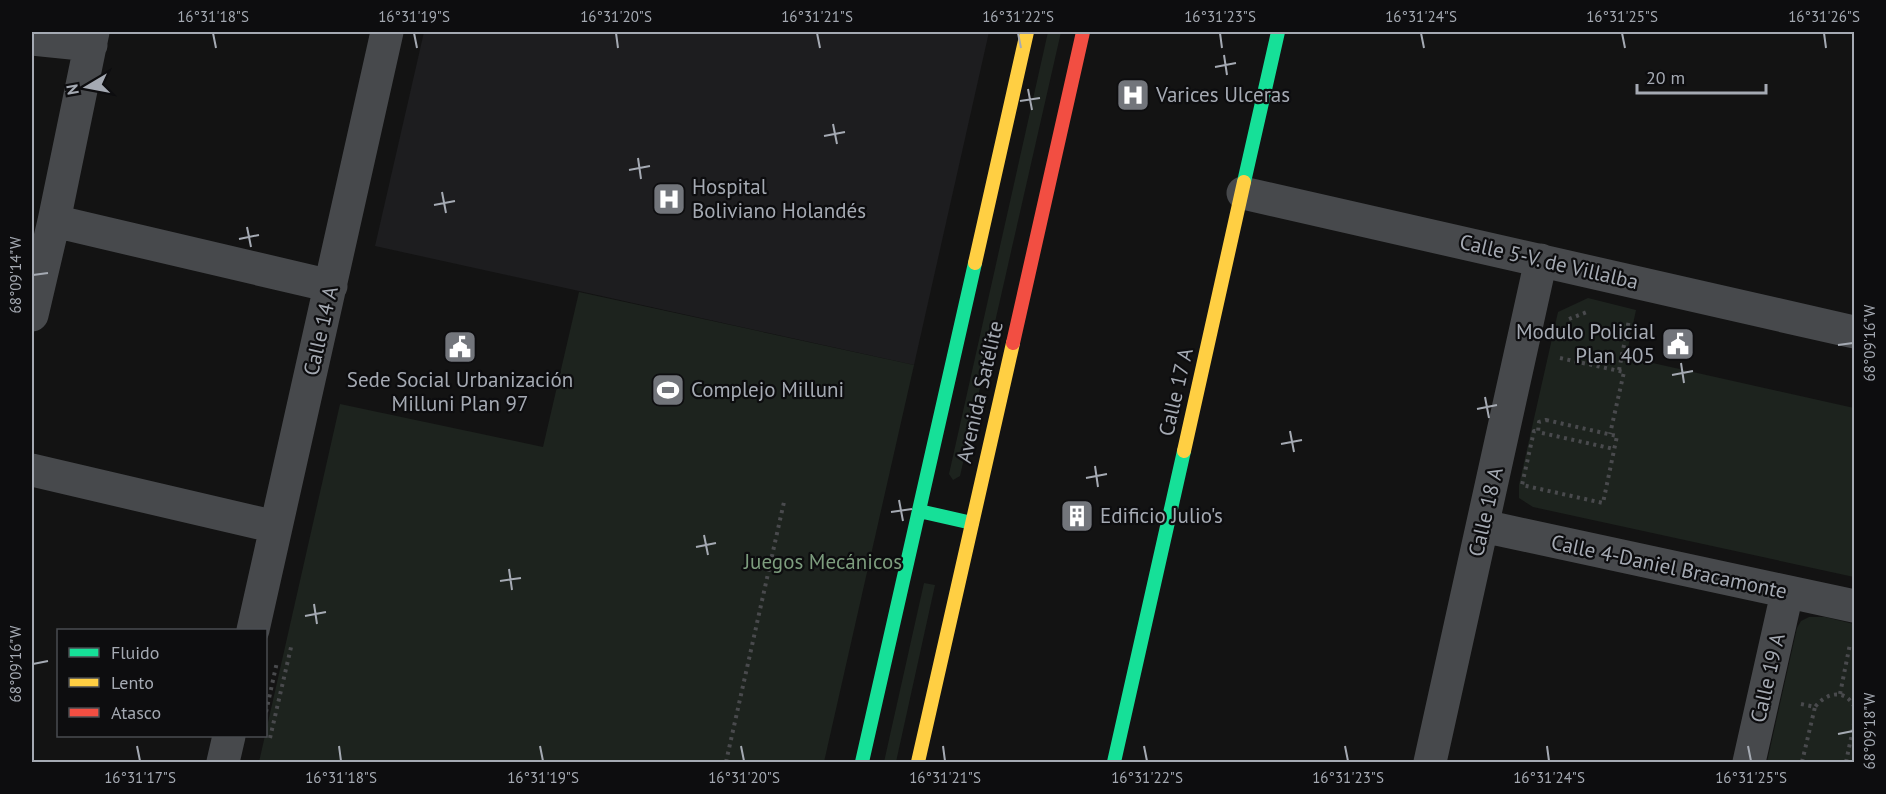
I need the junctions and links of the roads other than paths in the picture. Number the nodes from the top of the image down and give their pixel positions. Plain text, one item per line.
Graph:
1 (387, 32) edge
2 (1027, 32) edge
3 (1083, 32) edge
4 (1278, 32) edge
5 (92, 38) edge
6 (32, 39) edge
7 (1243, 193) junction
8 (54, 221) junction
9 (1541, 260) junction
10 (331, 286) junction
11 (32, 315) edge
12 (1854, 332) edge
13 (32, 470) edge
14 (919, 511) junction
15 (972, 523) junction
16 (1483, 526) junction
17 (276, 527) junction
18 (1787, 593) junction
19 (1854, 606) edge
20 (253, 629) edge
21 (229, 737) edge
22 (223, 762) edge
23 (862, 762) edge
24 (918, 762) edge
25 (1114, 762) edge
26 (1430, 762) edge
27 (1749, 762) edge

1 - 10 street, Calle 14 A
2 - 14 main road, Avenida Satélite
3 - 15 main road, Avenida Satélite
4 - 7 main road, Calle 17 A
5 - 6 street
5 - 8 street
7 - 9 street, Calle 5-V. de Villalba
7 - 25 main road, Calle 17 A
8 - 10 street
8 - 11 street
9 - 12 street, Calle 5-V. de Villalba
9 - 16 street, Calle 18 A
10 - 17 street, Calle 14 A
13 - 17 street
14 - 15 main road
14 - 23 main road, Avenida Satélite
15 - 24 main road, Avenida Satélite
16 - 18 street, Calle 4-Daniel Bracamonte
16 - 26 street, Calle 18 A
17 - 20 street, Calle 14 A
18 - 19 street, Calle 4-Daniel Bracamonte
18 - 27 street, Calle 19 A
21 - 22 street

